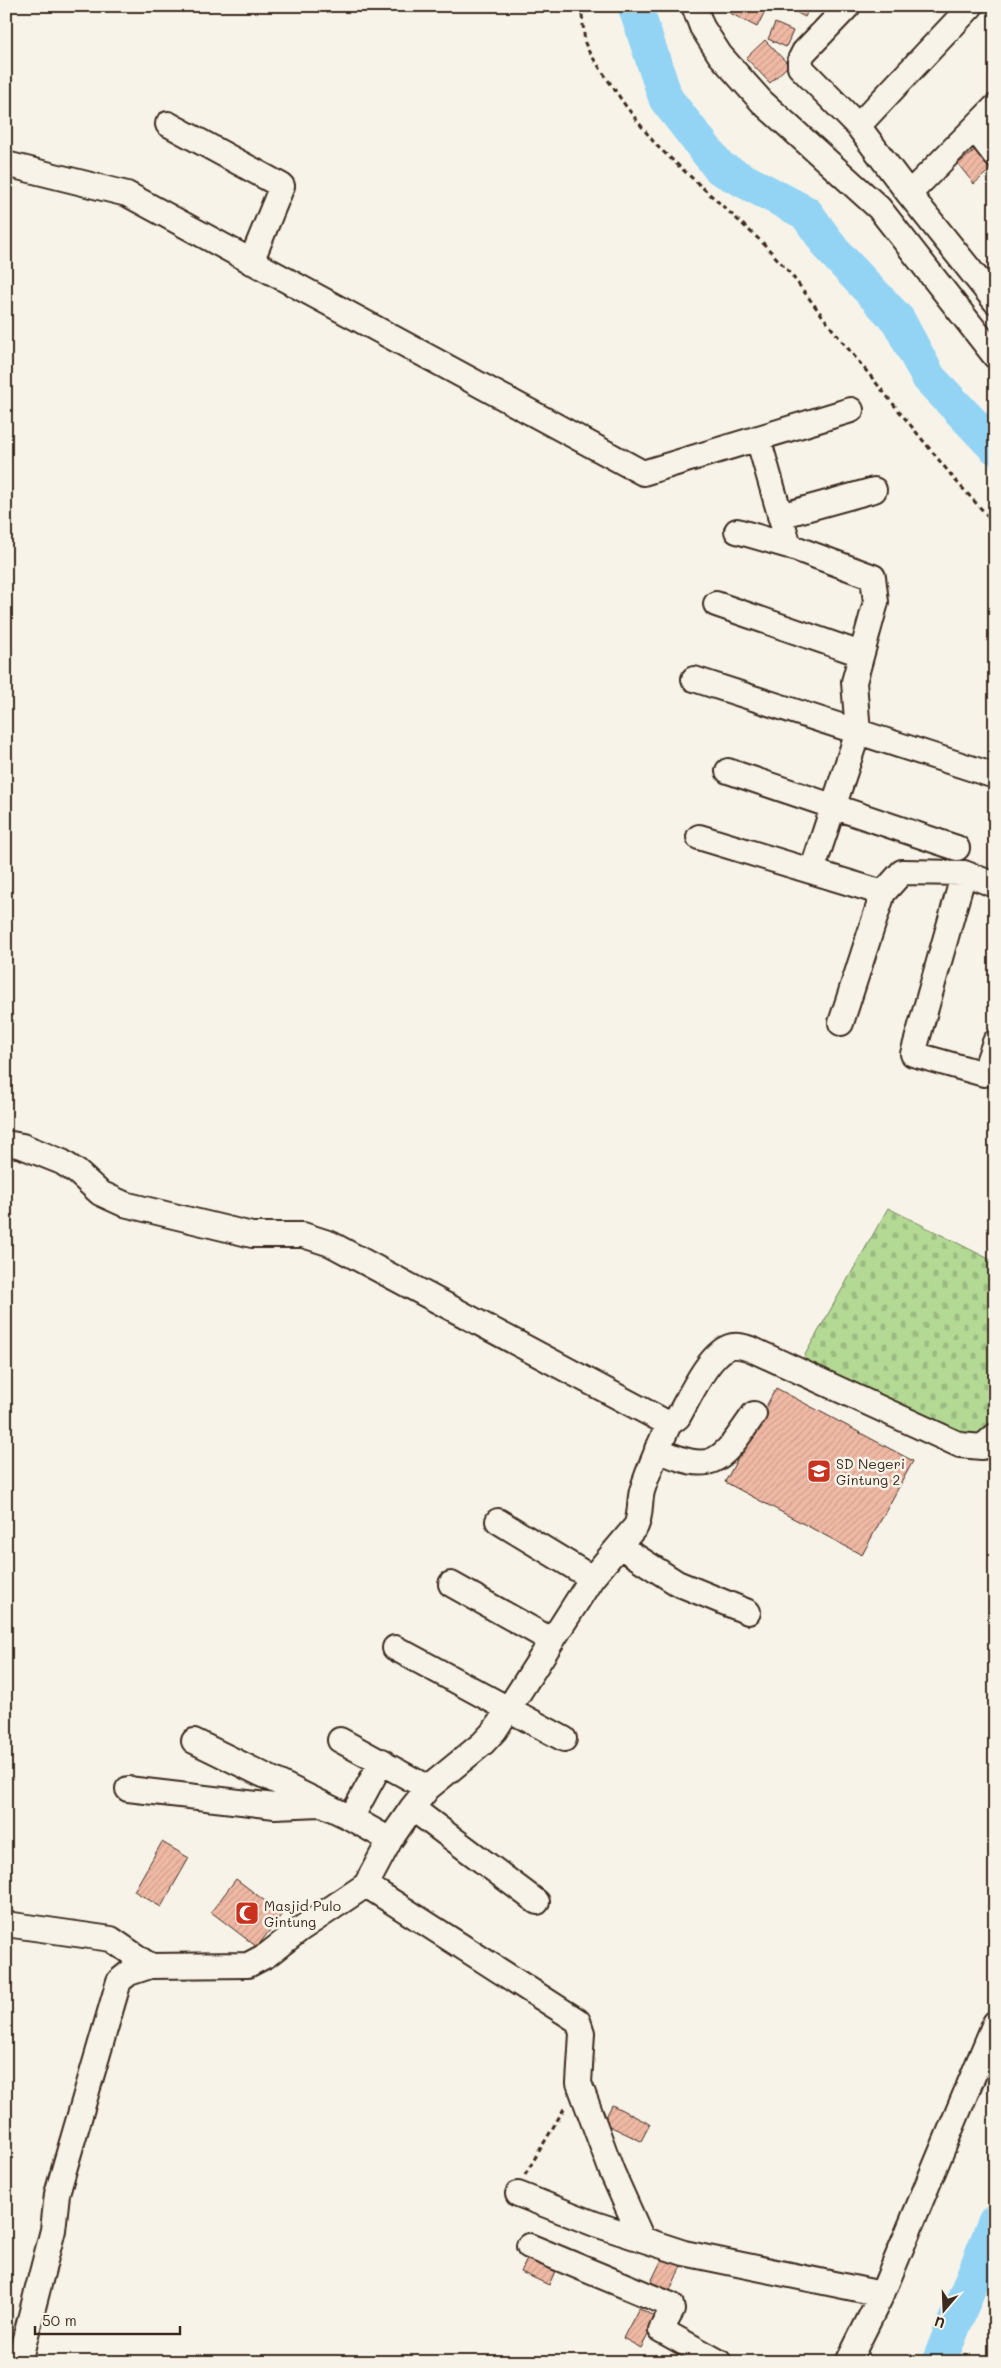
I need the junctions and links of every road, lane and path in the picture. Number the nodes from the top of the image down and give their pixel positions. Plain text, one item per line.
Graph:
1 (581, 6) edge
2 (694, 6) edge
3 (848, 6) edge
4 (971, 6) edge
5 (995, 107) edge
6 (168, 124) dead end
7 (858, 126) junction
8 (975, 129) junction
9 (995, 155) edge
10 (6, 164) edge
11 (909, 194) junction
12 (251, 262) junction
13 (995, 301) edge
14 (995, 356) edge
15 (851, 410) dead end
16 (758, 438) junction
17 (874, 490) dead end
18 (780, 516) junction
19 (995, 524) edge
20 (737, 531) dead end
21 (789, 546) junction
22 (716, 604) dead end
23 (861, 654) junction
24 (694, 679) dead end
25 (858, 732) junction
26 (728, 772) dead end
27 (995, 776) edge
28 (833, 807) junction
29 (699, 838) dead end
30 (957, 848) dead end
31 (812, 871) junction
32 (964, 873) junction
33 (995, 885) edge
34 (883, 893) junction
35 (841, 1023) dead end
36 (995, 1042) edge
37 (6, 1143) edge
38 (754, 1414) dead end
39 (669, 1424) junction
40 (995, 1436) edge
41 (657, 1449) junction
42 (498, 1521) dead end
43 (621, 1547) junction
44 (592, 1578) junction
45 (451, 1584) dead end
46 (748, 1612) dead end
47 (551, 1640) junction
48 (395, 1648) dead end
49 (509, 1709) junction
50 (340, 1740) dead end
51 (564, 1740) dead end
52 (194, 1741) dead end
53 (382, 1761) junction
54 (428, 1788) junction
55 (128, 1789) dead end
56 (322, 1804) junction
57 (412, 1808) junction
58 (351, 1818) junction
59 (390, 1840) junction
60 (366, 1885) junction
61 (537, 1902) dead end
62 (6, 1924) edge
63 (150, 1966) junction
64 (995, 2023) edge
65 (579, 2083) junction
66 (518, 2194) joint
67 (642, 2239) junction
68 (529, 2246) dead end
69 (882, 2294) junction
70 (19, 2362) edge
71 (720, 2362) edge
72 (848, 2362) edge

1 - 19 path
2 - 14 street
3 - 7 street
4 - 7 street
5 - 8 street
6 - 12 street
7 - 11 street
8 - 9 street
8 - 11 street
10 - 12 street
11 - 13 street
12 - 16 street
15 - 16 street
16 - 18 street
17 - 18 street
18 - 21 street
20 - 21 street
21 - 23 street
22 - 23 street
23 - 25 street
24 - 25 street
25 - 27 street
25 - 28 street
26 - 28 street
28 - 30 street
28 - 31 street
29 - 31 street
31 - 34 street
32 - 33 street
32 - 34 street
32 - 36 street
34 - 35 street
37 - 39 street
38 - 41 street
39 - 40 street
39 - 41 street
41 - 43 street
42 - 44 street
43 - 44 street
43 - 46 street
44 - 47 street
45 - 47 street
47 - 49 street
48 - 49 street
49 - 51 street
49 - 54 street
50 - 53 street
52 - 56 street
53 - 54 street
53 - 58 street
54 - 57 street
55 - 56 street
56 - 58 street
57 - 59 street
57 - 61 street
58 - 59 street
59 - 60 street
60 - 63 street
60 - 65 street
62 - 63 street
63 - 70 street
64 - 69 street
65 - 66 path
65 - 67 street
66 - 67 street
67 - 69 street
68 - 71 street
69 - 72 street

